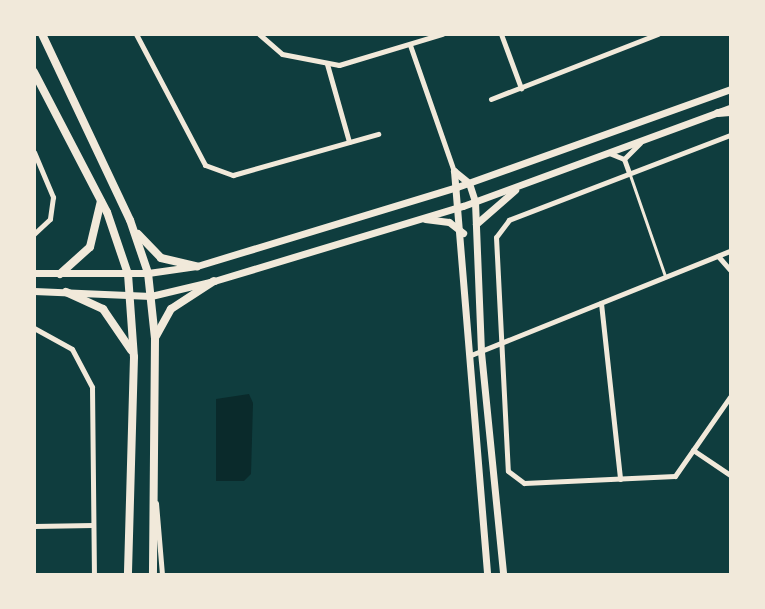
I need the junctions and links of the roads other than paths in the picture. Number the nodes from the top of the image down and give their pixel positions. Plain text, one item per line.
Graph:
1 (42, 34) edge
2 (136, 34) edge
3 (259, 34) edge
4 (442, 34) edge
5 (501, 34) edge
6 (658, 34) edge
7 (410, 45) junction
8 (327, 64) junction
9 (34, 72) edge
10 (521, 88) junction
11 (730, 89) edge
12 (492, 99) dead end
13 (730, 110) edge
14 (718, 113) joint
15 (378, 134) dead end
16 (730, 135) edge
17 (642, 141) junction
18 (350, 142) junction
19 (34, 152) edge
20 (609, 153) junction
21 (624, 159) junction
22 (454, 171) junction
23 (629, 173) junction
24 (469, 183) junction
25 (525, 184) junction
26 (452, 189) junction
27 (101, 200) junction
28 (475, 202) junction
29 (458, 208) junction
30 (419, 219) junction
31 (130, 220) junction
32 (476, 224) junction
33 (463, 233) junction
34 (34, 234) edge
35 (730, 251) edge
36 (718, 256) junction
37 (197, 266) junction
38 (730, 270) edge
39 (34, 273) edge
40 (148, 273) junction
41 (60, 274) junction
42 (128, 274) junction
43 (665, 278) junction
44 (214, 281) junction
45 (34, 291) edge
46 (66, 292) junction
47 (151, 296) junction
48 (131, 297) junction
49 (601, 303) junction
50 (34, 328) edge
51 (155, 339) junction
52 (499, 344) junction
53 (481, 352) junction
54 (471, 355) junction
55 (134, 357) junction
56 (730, 397) edge
57 (693, 450) junction
58 (730, 475) edge
59 (620, 479) junction
60 (155, 498) junction
61 (93, 525) junction
62 (34, 526) edge
63 (94, 574) edge
64 (128, 574) edge
65 (153, 574) edge
66 (162, 574) edge
67 (487, 574) edge
68 (503, 574) edge

1 - 31 main road
2 - 18 street
3 - 8 street
4 - 7 street
5 - 10 street
6 - 10 street
7 - 8 street
7 - 22 street
8 - 18 street
9 - 27 main road
10 - 12 street
11 - 24 street
13 - 14 main road
14 - 17 street
15 - 18 street
16 - 23 street
17 - 20 street
17 - 21 street
19 - 34 street
20 - 21 street
20 - 25 street
21 - 23 street
22 - 24 street
22 - 26 street
23 - 43 lane
23 - 52 street
24 - 26 street
24 - 28 street
25 - 28 street
25 - 32 street
26 - 29 street
26 - 37 street
27 - 41 main road
27 - 42 main road
28 - 29 street
28 - 32 street
29 - 30 street
29 - 33 street
30 - 33 street
30 - 44 street
31 - 37 main road
31 - 40 main road
32 - 53 street
33 - 54 street
35 - 36 street
36 - 38 street
36 - 43 street
37 - 40 street
39 - 41 street
40 - 42 street
40 - 47 main road
41 - 42 street
42 - 48 main road
43 - 49 street
44 - 47 street
44 - 51 main road
45 - 46 street
46 - 48 street
46 - 55 main road
47 - 48 street
47 - 51 main road
48 - 55 main road
49 - 52 street
49 - 59 street
50 - 61 street
51 - 60 main road
52 - 53 street
52 - 59 street
53 - 54 street
53 - 68 street
54 - 67 street
55 - 64 main road
56 - 57 street
57 - 58 street
57 - 59 street
60 - 65 main road
60 - 66 street
61 - 62 street
61 - 63 street

